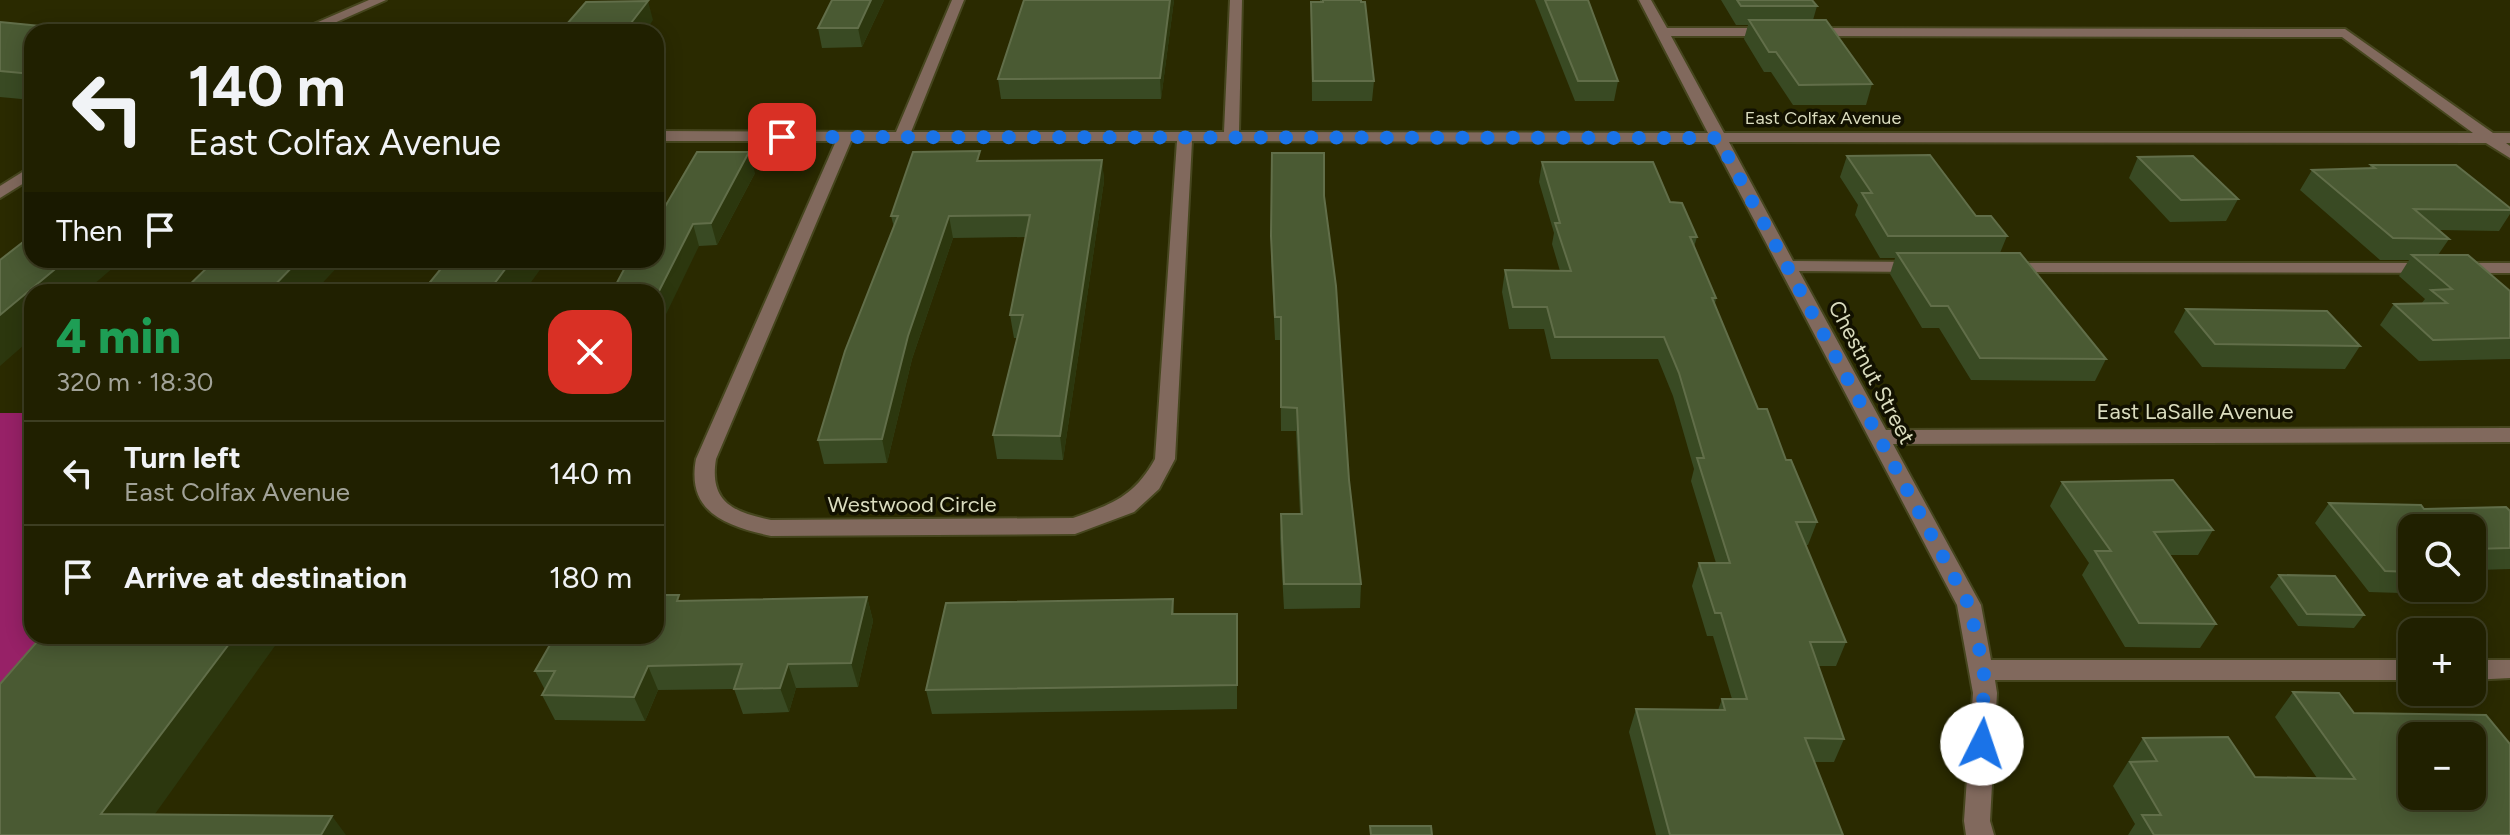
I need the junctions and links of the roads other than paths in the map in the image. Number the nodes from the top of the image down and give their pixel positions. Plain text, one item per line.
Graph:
1 (380, 0) edge
2 (958, 0) edge
3 (1236, 0) edge
4 (1645, 0) edge
5 (322, 24) edge
6 (1663, 32) junction
7 (664, 136) edge
8 (845, 137) junction
9 (901, 138) junction
10 (1185, 138) junction
11 (1231, 138) junction
12 (1718, 138) junction
13 (2489, 138) junction
14 (2510, 138) edge
15 (2510, 153) edge
16 (24, 176) edge
17 (0, 193) edge
18 (1787, 266) junction
19 (1945, 268) edge
20 (1991, 268) edge
21 (2510, 268) edge
22 (2510, 435) edge
23 (1880, 437) junction
24 (2510, 669) edge
25 (1984, 670) junction
26 (2398, 670) edge
27 (2486, 670) edge
28 (1980, 835) edge

1 - 5 street
2 - 9 street
3 - 11 street
4 - 6 street, Chestnut Street
6 - 12 street, Chestnut Street
6 - 13 street
7 - 8 street, East Colfax Avenue
8 - 9 street, East Colfax Avenue
8 - 10 street, Westwood Circle
9 - 10 street, East Colfax Avenue
10 - 11 street, East Colfax Avenue
11 - 12 street, East Colfax Avenue
12 - 13 street, East Colfax Avenue
12 - 18 street, Chestnut Street
13 - 14 street, East Colfax Avenue
13 - 15 street
16 - 17 street
18 - 19 street
18 - 23 street, Chestnut Street
20 - 21 street
22 - 23 street, East LaSalle Avenue
23 - 25 street, Chestnut Street
24 - 27 street
25 - 26 street
25 - 28 street, Chestnut Street

